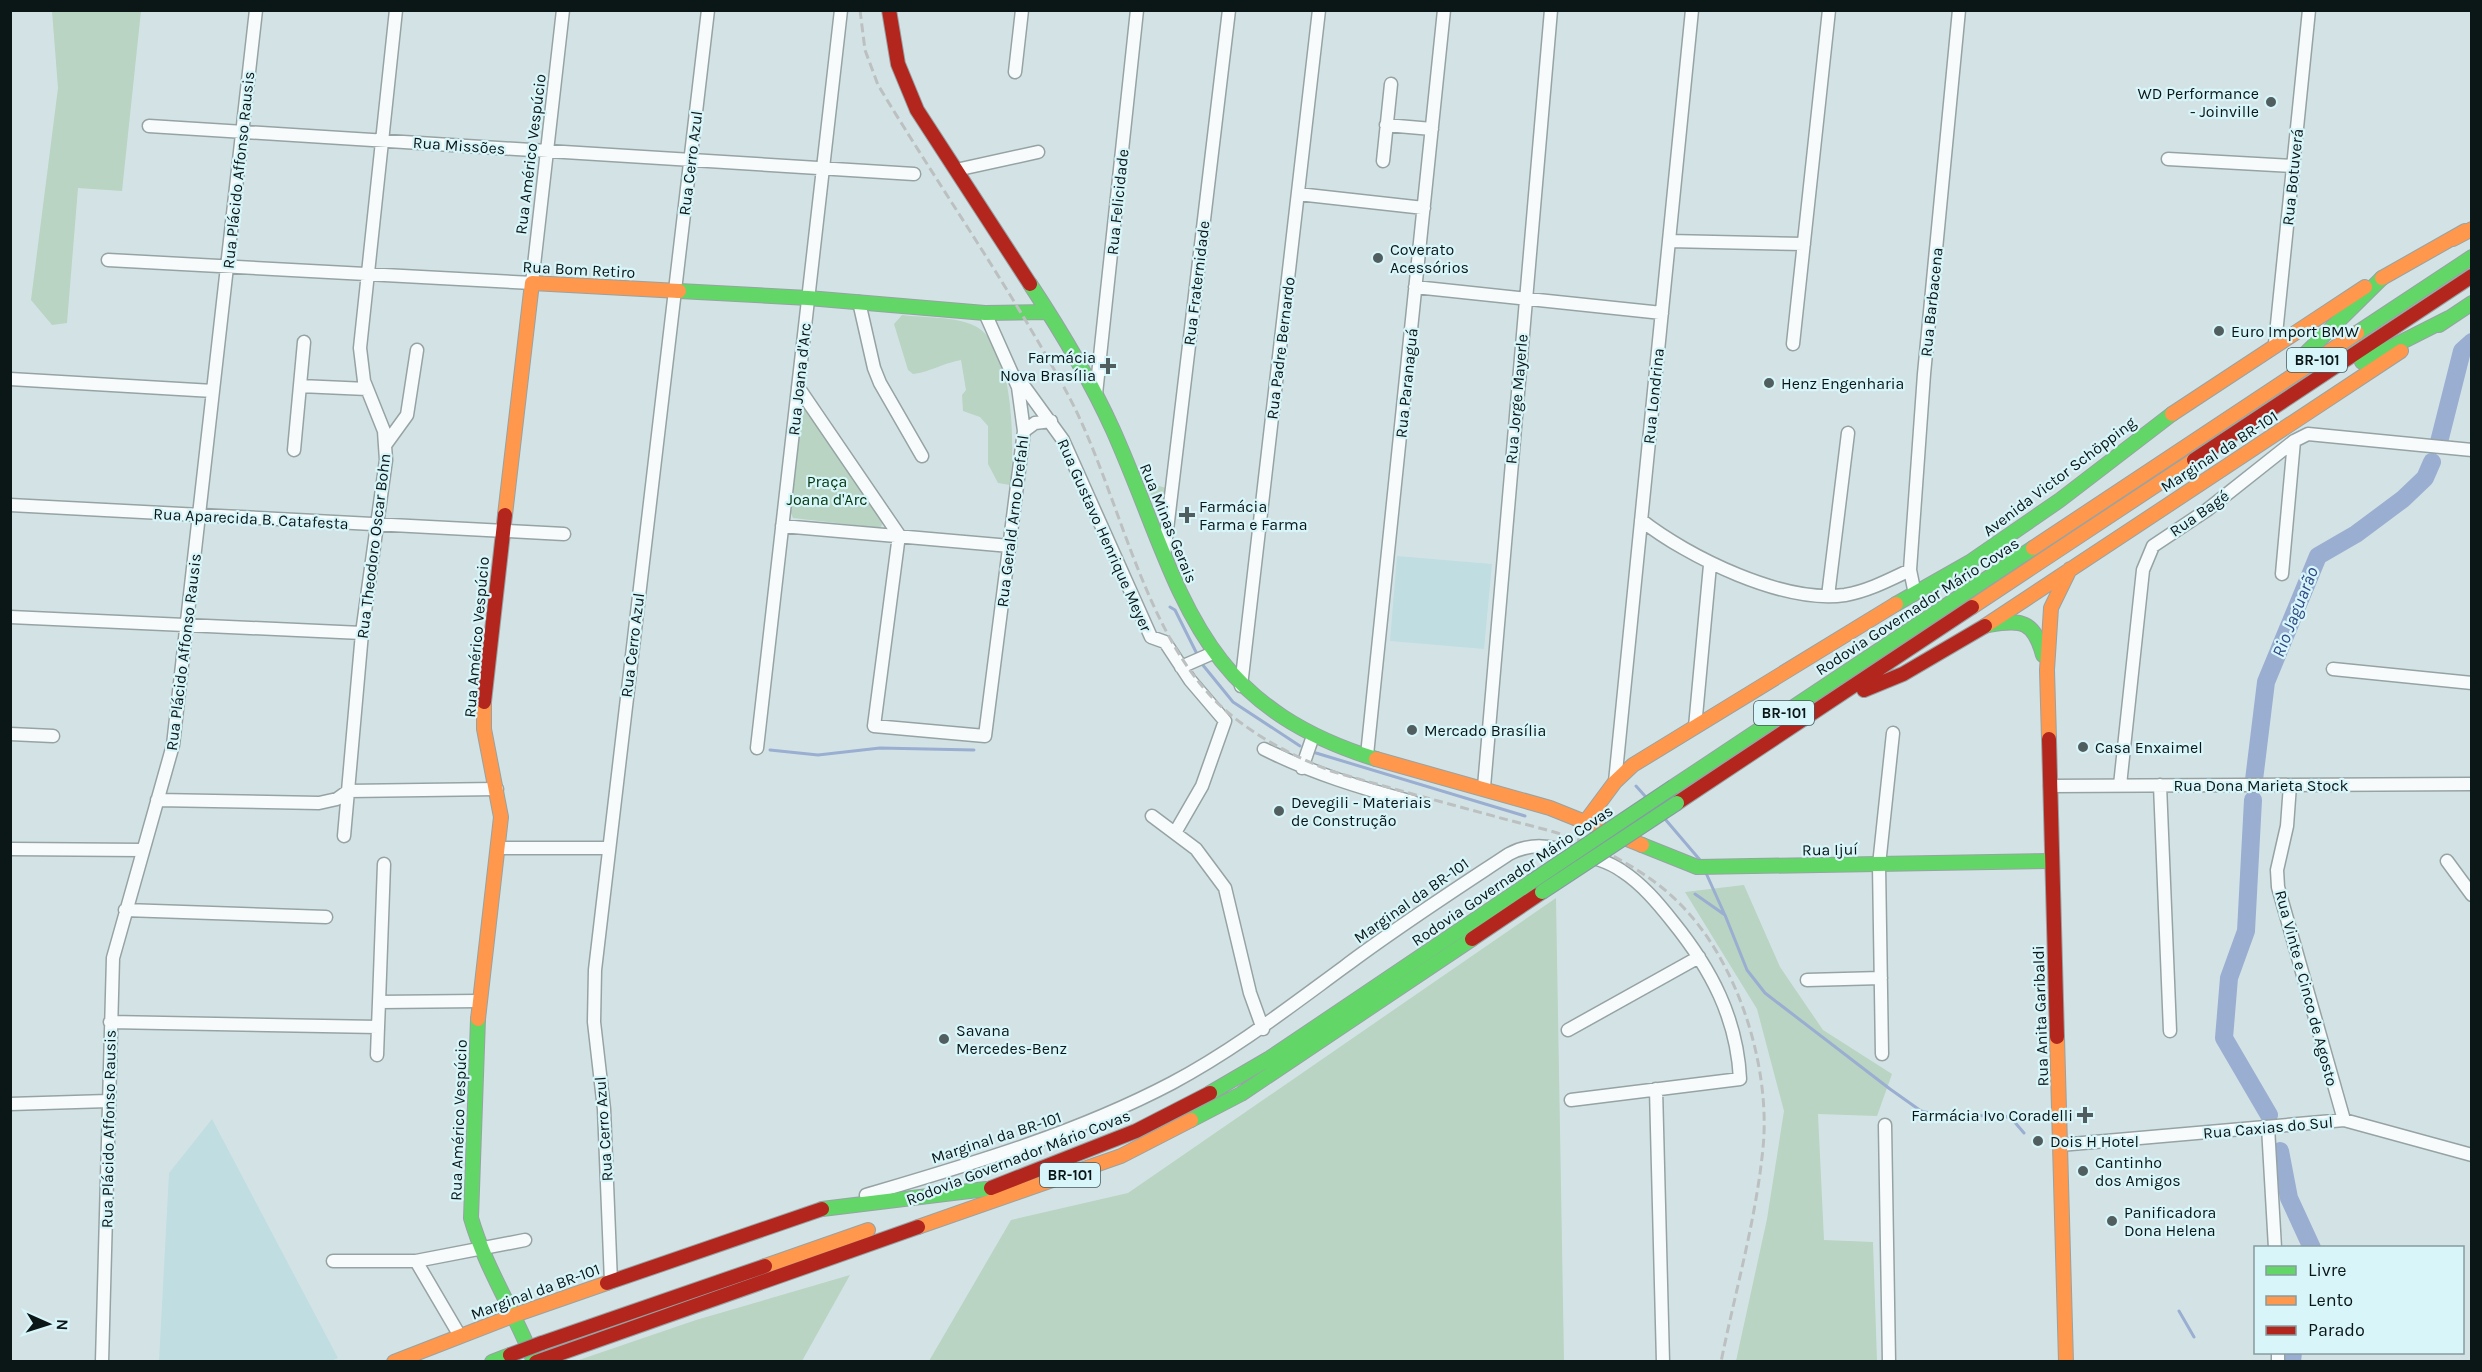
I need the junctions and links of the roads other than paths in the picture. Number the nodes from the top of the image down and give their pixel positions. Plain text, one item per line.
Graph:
1 (256, 10) edge
2 (396, 10) edge
3 (563, 10) edge
4 (708, 10) edge
5 (841, 10) edge
6 (889, 10) edge
7 (1022, 10) edge
8 (1137, 10) edge
9 (1229, 10) edge
10 (1319, 10) edge
11 (1444, 10) edge
12 (1551, 10) edge
13 (1692, 10) edge
14 (1829, 10) edge
15 (1959, 10) edge
16 (2309, 10) edge
17 (1015, 72) dead end
18 (1391, 84) dead end
19 (149, 126) dead end
20 (1386, 126) junction
21 (1432, 129) junction
22 (242, 132) junction
23 (382, 141) junction
24 (547, 151) junction
25 (1038, 152) dead end
26 (2168, 159) dead end
27 (690, 160) junction
28 (1383, 161) dead end
29 (2293, 166) junction
30 (822, 168) junction
31 (956, 170) junction
32 (914, 174) dead end
33 (1298, 194) junction
34 (1424, 208) junction
35 (2472, 228) edge
36 (1669, 241) junction
37 (1804, 244) junction
38 (2472, 257) edge
39 (108, 260) dead end
40 (227, 267) junction
41 (367, 274) junction
42 (2472, 276) edge
43 (2382, 278) junction
44 (531, 283) junction
45 (1415, 287) junction
46 (674, 291) junction
47 (808, 298) junction
48 (1525, 299) junction
49 (859, 302) junction
50 (2472, 303) edge
51 (1047, 312) junction
52 (1662, 313) junction
53 (985, 314) junction
54 (2449, 318) junction
55 (304, 342) dead end
56 (1793, 344) dead end
57 (2275, 344) junction
58 (417, 350) dead end
59 (1012, 371) junction
60 (10, 379) edge
61 (300, 386) junction
62 (798, 387) junction
63 (367, 389) junction
64 (213, 391) junction
65 (1096, 394) junction
66 (2265, 395) junction
67 (2279, 404) junction
68 (1052, 422) junction
69 (1023, 431) junction
70 (1848, 433) dead end
71 (2294, 441) junction
72 (386, 444) junction
73 (294, 450) dead end
74 (2472, 450) edge
75 (922, 456) dead end
76 (10, 505) edge
77 (200, 515) junction
78 (1641, 520) junction
79 (377, 524) junction
80 (782, 526) junction
81 (503, 531) junction
82 (564, 534) dead end
83 (899, 536) junction
84 (1010, 546) junction
85 (1164, 555) junction
86 (1710, 565) junction
87 (2070, 569) junction
88 (1910, 570) junction
89 (2282, 574) dead end
90 (1915, 594) junction
91 (1828, 596) junction
92 (10, 617) edge
93 (187, 625) junction
94 (1985, 626) junction
95 (362, 633) junction
96 (1213, 653) junction
97 (1180, 667) junction
98 (2333, 669) dead end
99 (2047, 670) junction
100 (2472, 683) edge
101 (1241, 686) junction
102 (1814, 712) junction
103 (1695, 727) junction
104 (1893, 733) dead end
105 (10, 734) edge
106 (53, 736) dead end
107 (1313, 736) junction
108 (757, 748) dead end
109 (1264, 749) dead end
110 (1367, 755) junction
111 (1302, 768) junction
112 (1615, 782) junction
113 (2472, 784) edge
114 (2120, 785) junction
115 (2160, 785) junction
116 (2290, 785) junction
117 (2050, 786) junction
118 (1484, 787) junction
119 (497, 789) junction
120 (348, 791) junction
121 (158, 800) junction
122 (1413, 802) dead end
123 (1152, 816) dead end
124 (1586, 821) junction
125 (1176, 831) junction
126 (1616, 833) joint
127 (344, 836) dead end
128 (498, 848) junction
129 (608, 848) junction
130 (10, 849) edge
131 (143, 850) junction
132 (2052, 861) junction
133 (2447, 861) dead end
134 (384, 864) dead end
135 (1879, 865) junction
136 (2472, 895) edge
137 (125, 910) junction
138 (326, 916) dead end
139 (1700, 957) junction
140 (1881, 978) junction
141 (1807, 980) dead end
142 (479, 1001) junction
143 (379, 1002) junction
144 (110, 1022) junction
145 (378, 1027) junction
146 (1263, 1029) junction
147 (1568, 1030) dead end
148 (2170, 1031) dead end
149 (1882, 1054) dead end
150 (377, 1055) dead end
151 (1656, 1089) junction
152 (1570, 1100) dead end
153 (108, 1101) junction
154 (10, 1104) edge
155 (2343, 1120) junction
156 (1885, 1125) dead end
157 (2268, 1127) junction
158 (2060, 1145) junction
159 (2472, 1155) edge
160 (986, 1190) junction
161 (822, 1209) junction
162 (525, 1240) dead end
163 (2275, 1246) edge
164 (480, 1249) junction
165 (416, 1260) junction
166 (333, 1261) dead end
167 (611, 1282) junction
168 (514, 1316) junction
169 (460, 1336) junction
170 (539, 1360) edge
171 (102, 1362) edge
172 (394, 1362) edge
173 (492, 1362) edge
174 (1663, 1362) edge
175 (1889, 1362) edge
176 (2066, 1362) edge

1 - 22 street, Rua Plácido Affonso Rausis
2 - 23 street, Rua Theodoro Oscar Bohn
3 - 24 street, Rua Américo Vespúcio
4 - 27 street, Rua Cerro Azul
5 - 30 street, Rua Joana d'Arc
6 - 31 main road, Rua Minas Gerais
7 - 17 street
8 - 65 street, Rua Felicidade
9 - 85 street, Rua Fraternidade
10 - 33 street, Rua Padre Bernardo
11 - 21 street, Rua Paranaguá
12 - 48 street, Rua Jorge Mayerle
13 - 36 street, Rua Londrina
14 - 37 street
15 - 88 street, Rua Barbacena
16 - 29 street, Rua Botuverá
18 - 20 street
19 - 22 street, Rua Missões
20 - 21 street
20 - 28 street
21 - 34 street, Rua Paranaguá
22 - 23 street, Rua Missões
22 - 40 street, Rua Plácido Affonso Rausis
23 - 24 street, Rua Missões
23 - 41 street, Rua Theodoro Oscar Bohn
24 - 27 street, Rua Missões
24 - 44 street, Rua Américo Vespúcio
25 - 31 street
26 - 29 street
27 - 30 street, Rua Missões
27 - 46 street, Rua Cerro Azul
29 - 57 street, Rua Botuverá
30 - 32 street, Rua Missões
30 - 47 street, Rua Joana d'Arc
31 - 51 main road, Rua Minas Gerais
33 - 34 street
33 - 101 street, Rua Padre Bernardo
34 - 45 street, Rua Paranaguá
35 - 43 main road, Avenida Victor Schöpping
36 - 37 street
36 - 52 street, Rua Londrina
37 - 56 street
38 - 66 main road, Rodovia Governador Mário Covas / BR-101
39 - 40 street, Rua Bom Retiro
40 - 41 street, Rua Bom Retiro
40 - 64 street, Rua Plácido Affonso Rausis
41 - 44 street, Rua Bom Retiro
41 - 63 street, Rua Theodoro Oscar Bohn
42 - 67 main road, Rodovia Governador Mário Covas / BR-101
43 - 57 main road, Avenida Victor Schöpping
43 - 66 main road
44 - 46 main road, Rua Bom Retiro
44 - 81 main road, Rua Américo Vespúcio
45 - 48 street
45 - 110 street, Rua Paranaguá
46 - 47 main road, Rua Bom Retiro
46 - 129 street, Rua Cerro Azul
47 - 49 main road, Rua Bom Retiro
47 - 62 street, Rua Joana d'Arc
48 - 52 street
48 - 118 street, Rua Jorge Mayerle
49 - 53 main road, Rua Bom Retiro
49 - 75 street
50 - 54 main road, Marginal da BR-101
51 - 53 main road, Rua Bom Retiro
51 - 65 main road, Rua Minas Gerais
52 - 78 street, Rua Londrina
53 - 59 street, Rua Gerald Arno Drefahl
54 - 67 main road
54 - 87 main road, Marginal da BR-101
55 - 61 street
57 - 90 main road, Avenida Victor Schöpping
58 - 72 street
59 - 68 street, Rua Gustavo Henrique Meyer
59 - 69 street, Rua Gerald Arno Drefahl
60 - 64 street
61 - 63 street
61 - 73 street
62 - 80 street, Rua Joana d'Arc
62 - 83 street
63 - 72 street, Rua Theodoro Oscar Bohn
64 - 77 street, Rua Plácido Affonso Rausis
65 - 85 main road, Rua Minas Gerais
66 - 160 main road, Rodovia Governador Mário Covas / BR-101, bridge
67 - 102 main road, Rodovia Governador Mário Covas / BR-101
68 - 69 street
68 - 97 street, Rua Gustavo Henrique Meyer
69 - 84 street, Rua Gerald Arno Drefahl
70 - 91 street
71 - 74 street, Rua Bagé
71 - 89 street
71 - 114 street, Rua Bagé
72 - 79 street, Rua Theodoro Oscar Bohn
76 - 77 street, Rua Aparecida B. Catafesta
77 - 79 street, Rua Aparecida B. Catafesta
77 - 93 street, Rua Plácido Affonso Rausis
78 - 86 street
78 - 112 street, Rua Londrina
79 - 81 street, Rua Aparecida B. Catafesta
79 - 95 street, Rua Theodoro Oscar Bohn
80 - 83 street
80 - 108 street, Rua Joana d'Arc
81 - 82 street, Rua Aparecida B. Catafesta
81 - 119 main road, Rua Américo Vespúcio
83 - 84 street
83 - 84 street, Rua Gerald Arno Drefahl
85 - 96 main road, Rua Minas Gerais
86 - 91 street
86 - 103 street
87 - 94 main road, Marginal da BR-101
87 - 99 main road, Rua Anita Garibaldi
88 - 90 street, Rua Barbacena
88 - 91 street
90 - 103 main road, Avenida Victor Schöpping
92 - 93 street
93 - 95 street
93 - 121 street, Rua Plácido Affonso Rausis
94 - 99 main road, Rua Anita Garibaldi
94 - 102 main road, Marginal da BR-101
95 - 120 street, Rua Theodoro Oscar Bohn
96 - 97 street
96 - 101 main road, Rua Minas Gerais
97 - 125 street, Rua Gustavo Henrique Meyer
98 - 100 street
99 - 117 main road, Rua Anita Garibaldi
101 - 107 main road, Rua Minas Gerais
102 - 170 main road, Rodovia Governador Mário Covas / BR-101, bridge
103 - 112 main road, Avenida Victor Schöpping
104 - 135 street
105 - 106 street
107 - 110 main road, Rua Minas Gerais
107 - 111 street
109 - 111 street
110 - 118 main road, Rua Minas Gerais
111 - 122 street
112 - 124 main road, Avenida Victor Schöpping
113 - 116 street, Rua Dona Marieta Stock
114 - 115 street, Rua Dona Marieta Stock
114 - 117 street, Rua Dona Marieta Stock
115 - 116 street, Rua Dona Marieta Stock
115 - 148 street
116 - 155 street, Rua Vinte e Cinco de Agosto
117 - 132 main road, Rua Anita Garibaldi
118 - 124 main road, Rua Minas Gerais
119 - 120 street
119 - 128 main road, Rua Américo Vespúcio
120 - 121 street
120 - 127 street, Rua Theodoro Oscar Bohn
121 - 131 street, Rua Plácido Affonso Rausis
123 - 125 street
124 - 126 main road, Rua Minas Gerais
125 - 146 street
126 - 135 main road, Rua Ijuí
128 - 129 street
128 - 142 main road, Rua Américo Vespúcio
129 - 167 street, Rua Cerro Azul
130 - 131 street
131 - 137 street, Rua Plácido Affonso Rausis
132 - 135 main road, Rua Ijuí
132 - 158 main road, Rua Anita Garibaldi
133 - 136 street
134 - 143 street
135 - 140 street
137 - 138 street
137 - 144 street, Rua Plácido Affonso Rausis
139 - 146 street, Marginal da BR-101
139 - 147 street
139 - 151 street
140 - 141 street
140 - 149 street
142 - 143 street
142 - 164 main road, Rua Américo Vespúcio
143 - 145 street
144 - 145 street
144 - 153 street, Rua Plácido Affonso Rausis
145 - 150 street
146 - 161 street, Marginal da BR-101
151 - 152 street
151 - 174 street
153 - 154 street
153 - 171 street, Rua Plácido Affonso Rausis
155 - 157 street, Rua Caxias do Sul
155 - 159 street, Rua Caxias do Sul
156 - 175 street
157 - 158 street, Rua Caxias do Sul
157 - 163 street
158 - 176 main road, Rua Anita Garibaldi
160 - 161 main road
160 - 173 main road, Rodovia Governador Mário Covas / BR-101, bridge
161 - 167 main road, Marginal da BR-101
162 - 164 street
164 - 165 street
164 - 168 main road, Rua Américo Vespúcio
165 - 166 street
165 - 169 street
167 - 168 main road, Marginal da BR-101
168 - 169 main road, Marginal da BR-101
168 - 170 main road, Rua Américo Vespúcio
169 - 172 main road, Marginal da BR-101

